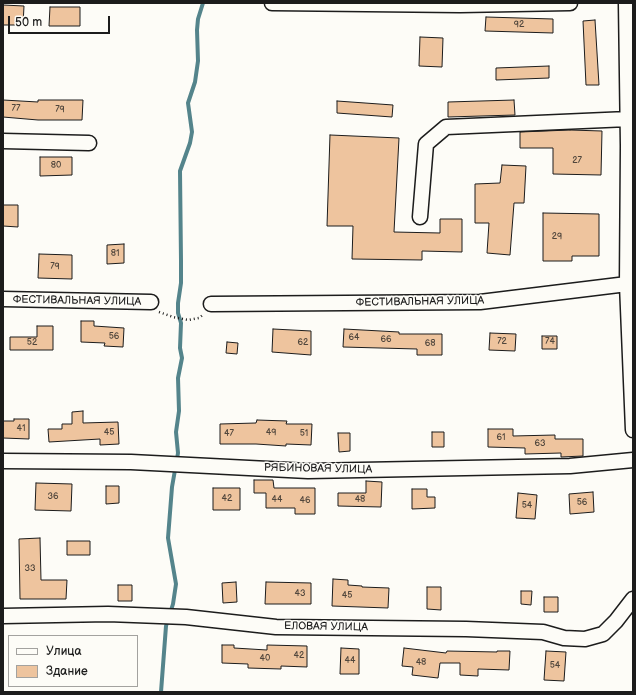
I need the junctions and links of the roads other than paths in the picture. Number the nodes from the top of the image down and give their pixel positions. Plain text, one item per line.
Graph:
1 (272, 3) edge
2 (570, 3) edge
3 (626, 3) edge
4 (628, 119) junction
5 (3, 141) edge
6 (89, 143) dead end
7 (631, 146) edge
8 (420, 217) dead end
9 (628, 284) junction
10 (3, 299) edge
11 (151, 302) dead end
12 (211, 304) dead end
13 (633, 430) edge
14 (633, 460) edge
15 (3, 461) edge
16 (633, 599) edge
17 (3, 616) edge

1 - 2 street
3 - 4 street
4 - 7 street
4 - 8 street
5 - 6 street
7 - 9 street
9 - 12 street, ФЕСТИВАЛЬНАЯ УЛИЦА
9 - 13 street
10 - 11 street, ФЕСТИВАЛЬНАЯ УЛИЦА
14 - 15 street, РЯБИНОВАЯ УЛИЦА
16 - 17 street, ЕЛОВАЯ УЛИЦА

